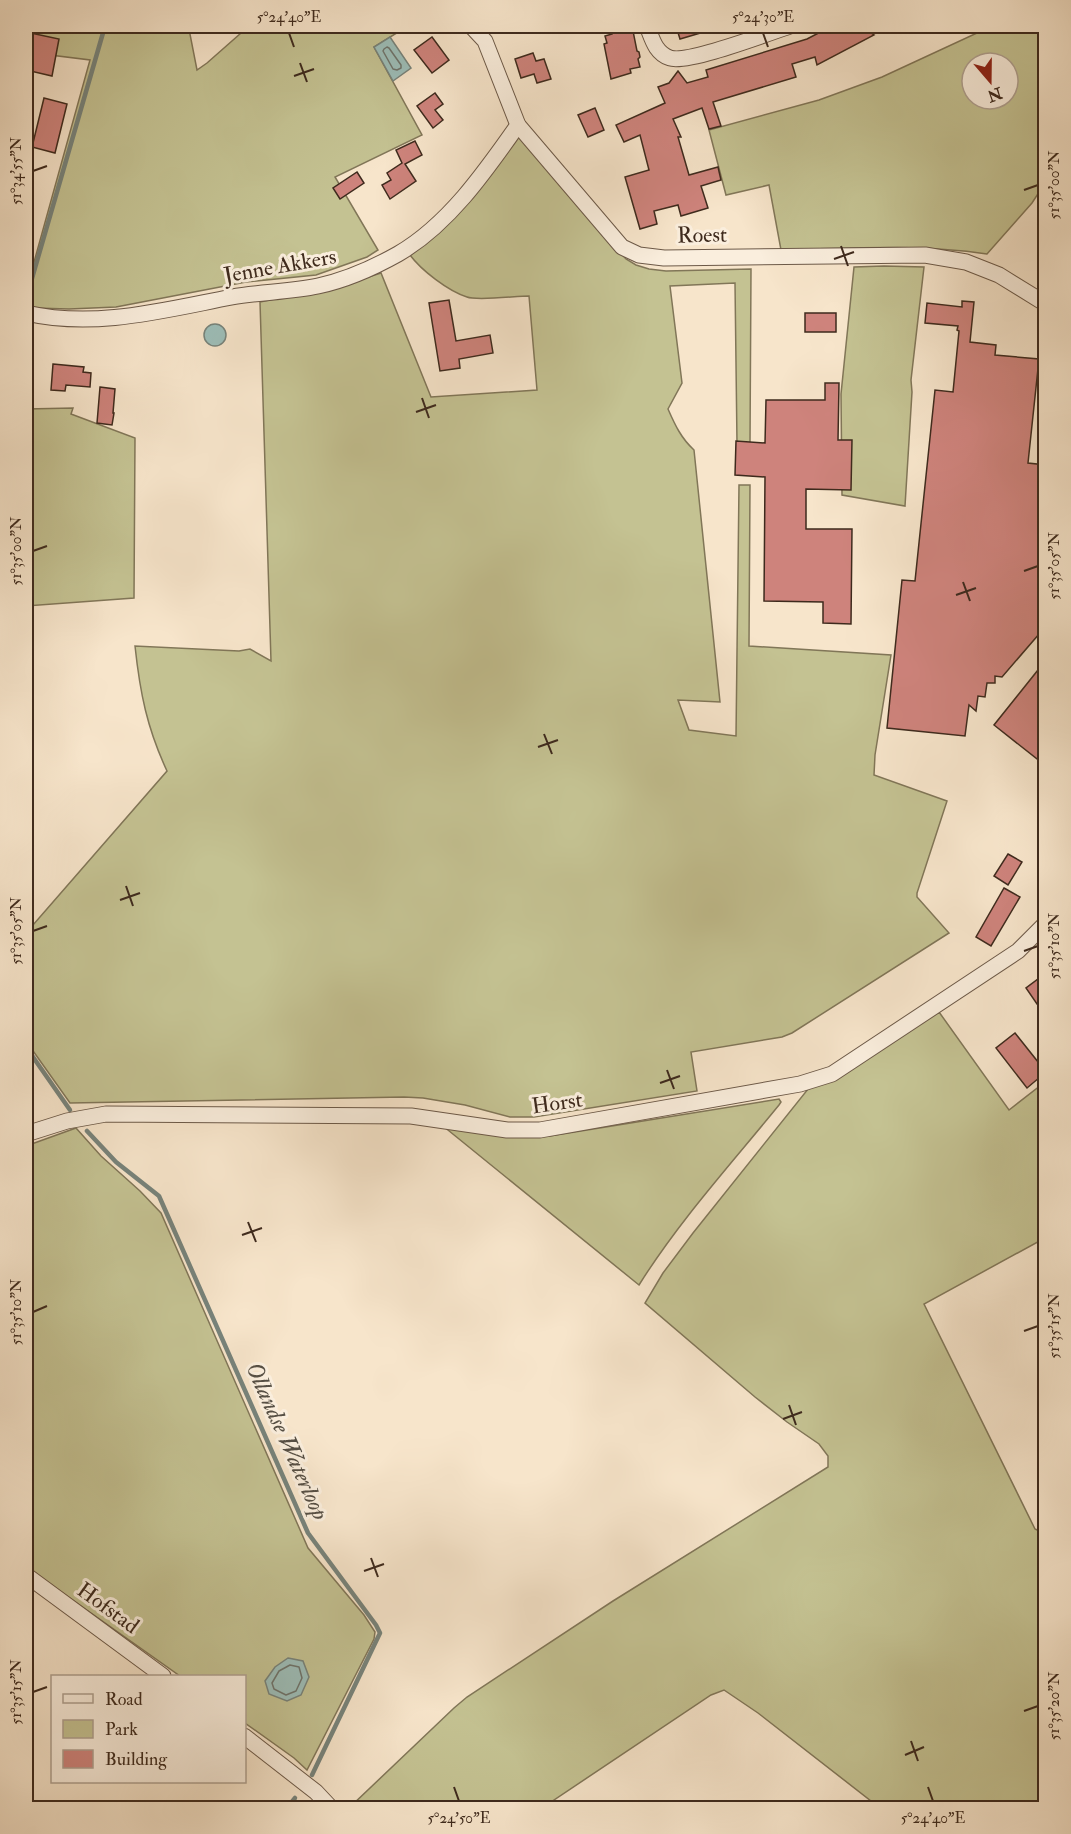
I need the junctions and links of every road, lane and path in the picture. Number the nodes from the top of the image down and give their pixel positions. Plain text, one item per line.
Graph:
1 (471, 26) edge
2 (647, 26) edge
3 (790, 26) edge
4 (518, 125) junction
5 (1046, 304) edge
6 (29, 313) edge
7 (1046, 923) edge
8 (26, 1134) edge
9 (26, 1575) edge
10 (161, 1675) edge
11 (246, 1738) edge
12 (330, 1809) edge

1 - 4 street, Roest
2 - 3 street
4 - 5 street, Roest
4 - 6 street, Jenne Akkers
7 - 8 street, Horst
9 - 10 street, Hofstad
11 - 12 street

